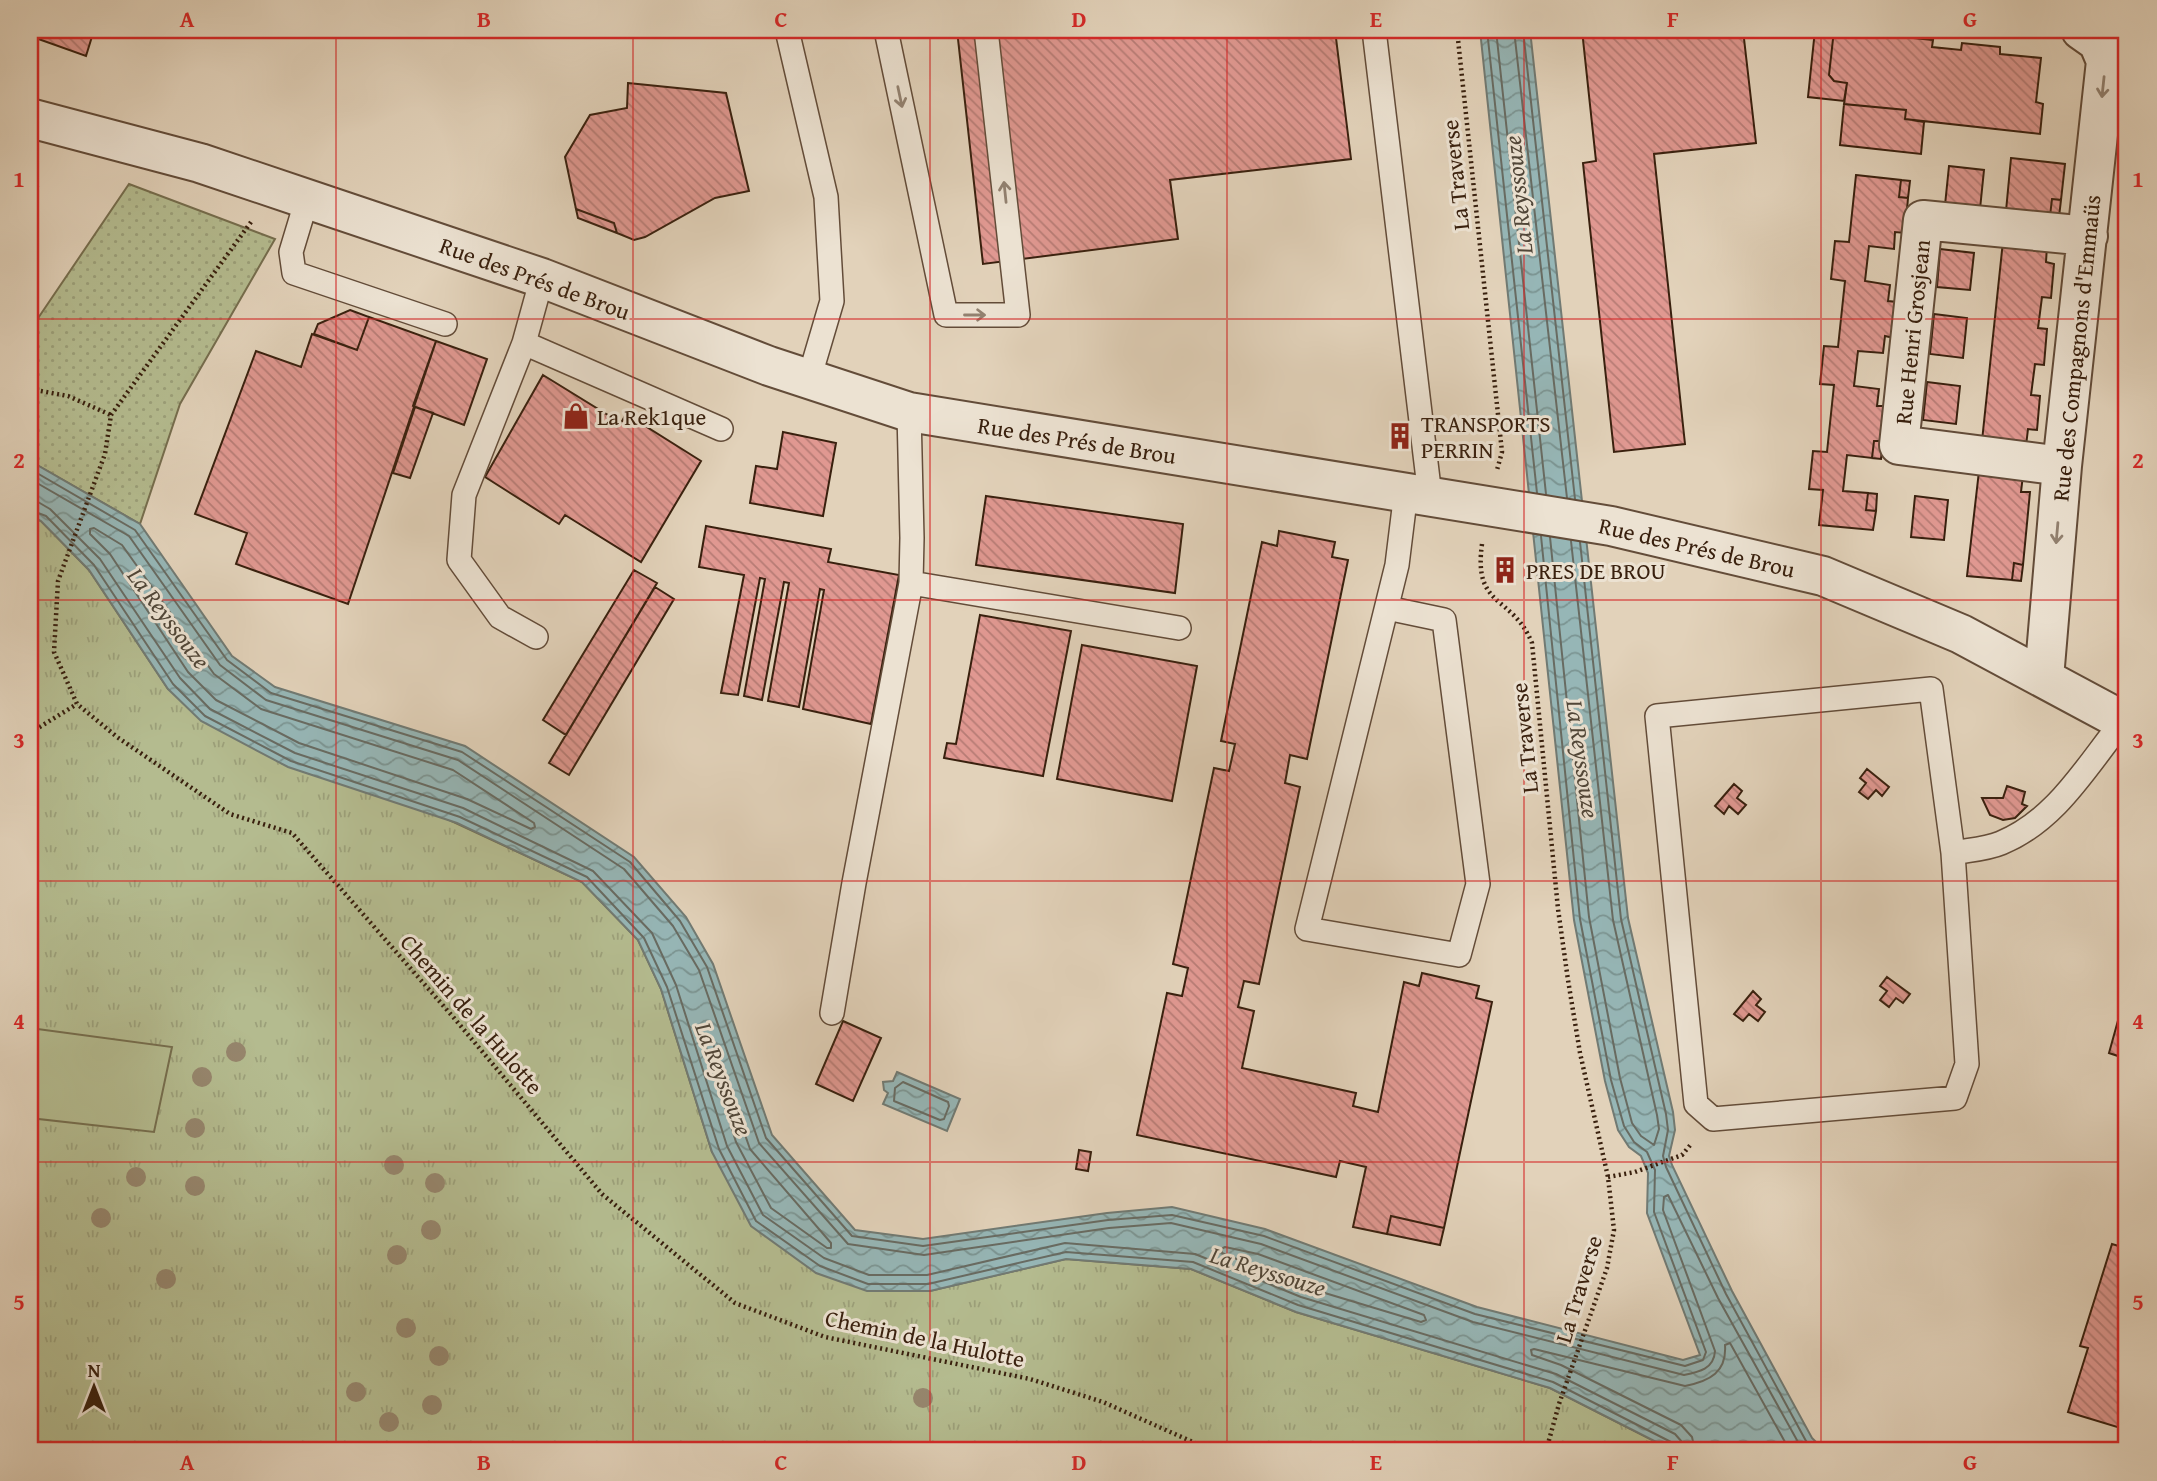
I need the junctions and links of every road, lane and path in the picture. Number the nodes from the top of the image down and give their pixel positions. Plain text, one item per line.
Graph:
1 (787, 30) edge
2 (886, 30) edge
3 (986, 30) edge
4 (1374, 30) edge
5 (1457, 30) edge
6 (2081, 30) edge
7 (30, 118) edge
8 (291, 194) junction
9 (2088, 236) junction
10 (542, 278) junction
11 (445, 324) dead end
12 (524, 344) junction
13 (809, 379) junction
14 (30, 389) edge
15 (909, 412) junction
16 (111, 415) junction
17 (720, 429) dead end
18 (2062, 466) junction
19 (1418, 494) junction
20 (1495, 507) junction
21 (911, 583) junction
22 (1387, 608) junction
23 (1179, 628) dead end
24 (536, 637) dead end
25 (2044, 678) junction
26 (77, 704) junction
27 (2125, 722) edge
28 (30, 733) edge
29 (1953, 853) junction
30 (832, 1013) dead end
31 (1682, 1155) dead end
32 (1608, 1177) junction
33 (1213, 1451) edge
34 (1546, 1451) edge

1 - 13 lane
2 -> 3 lane
4 - 19 lane
5 - 20 path, La Traverse
6 -> 9 street, Rue des Compagnons d'Emmaüs
7 - 8 street, Rue des Prés de Brou
8 - 10 street, Rue des Prés de Brou
8 - 11 lane
8 - 16 path
9 - 18 street, Rue des Compagnons d'Emmaüs
9 - 18 street, Rue Henri Grosjean
10 - 12 lane
10 - 13 street, Rue des Prés de Brou
12 - 17 lane
12 - 24 lane
13 - 15 street, Rue des Prés de Brou
14 - 16 path
15 - 19 street, Rue des Prés de Brou
15 - 21 lane
16 - 26 path, Chemin de la Hulotte
18 -> 25 street, Rue des Compagnons d'Emmaüs
19 - 20 street, Rue des Prés de Brou
19 - 22 lane
20 - 25 street, Rue des Prés de Brou
20 - 32 path, La Traverse
21 - 23 lane
21 - 30 lane
22 - 22 lane
25 - 27 street, Rue des Prés de Brou
26 - 28 path
26 - 33 path, Chemin de la Hulotte
27 - 29 lane
29 - 29 lane
31 - 32 path
32 - 34 path, La Traverse

